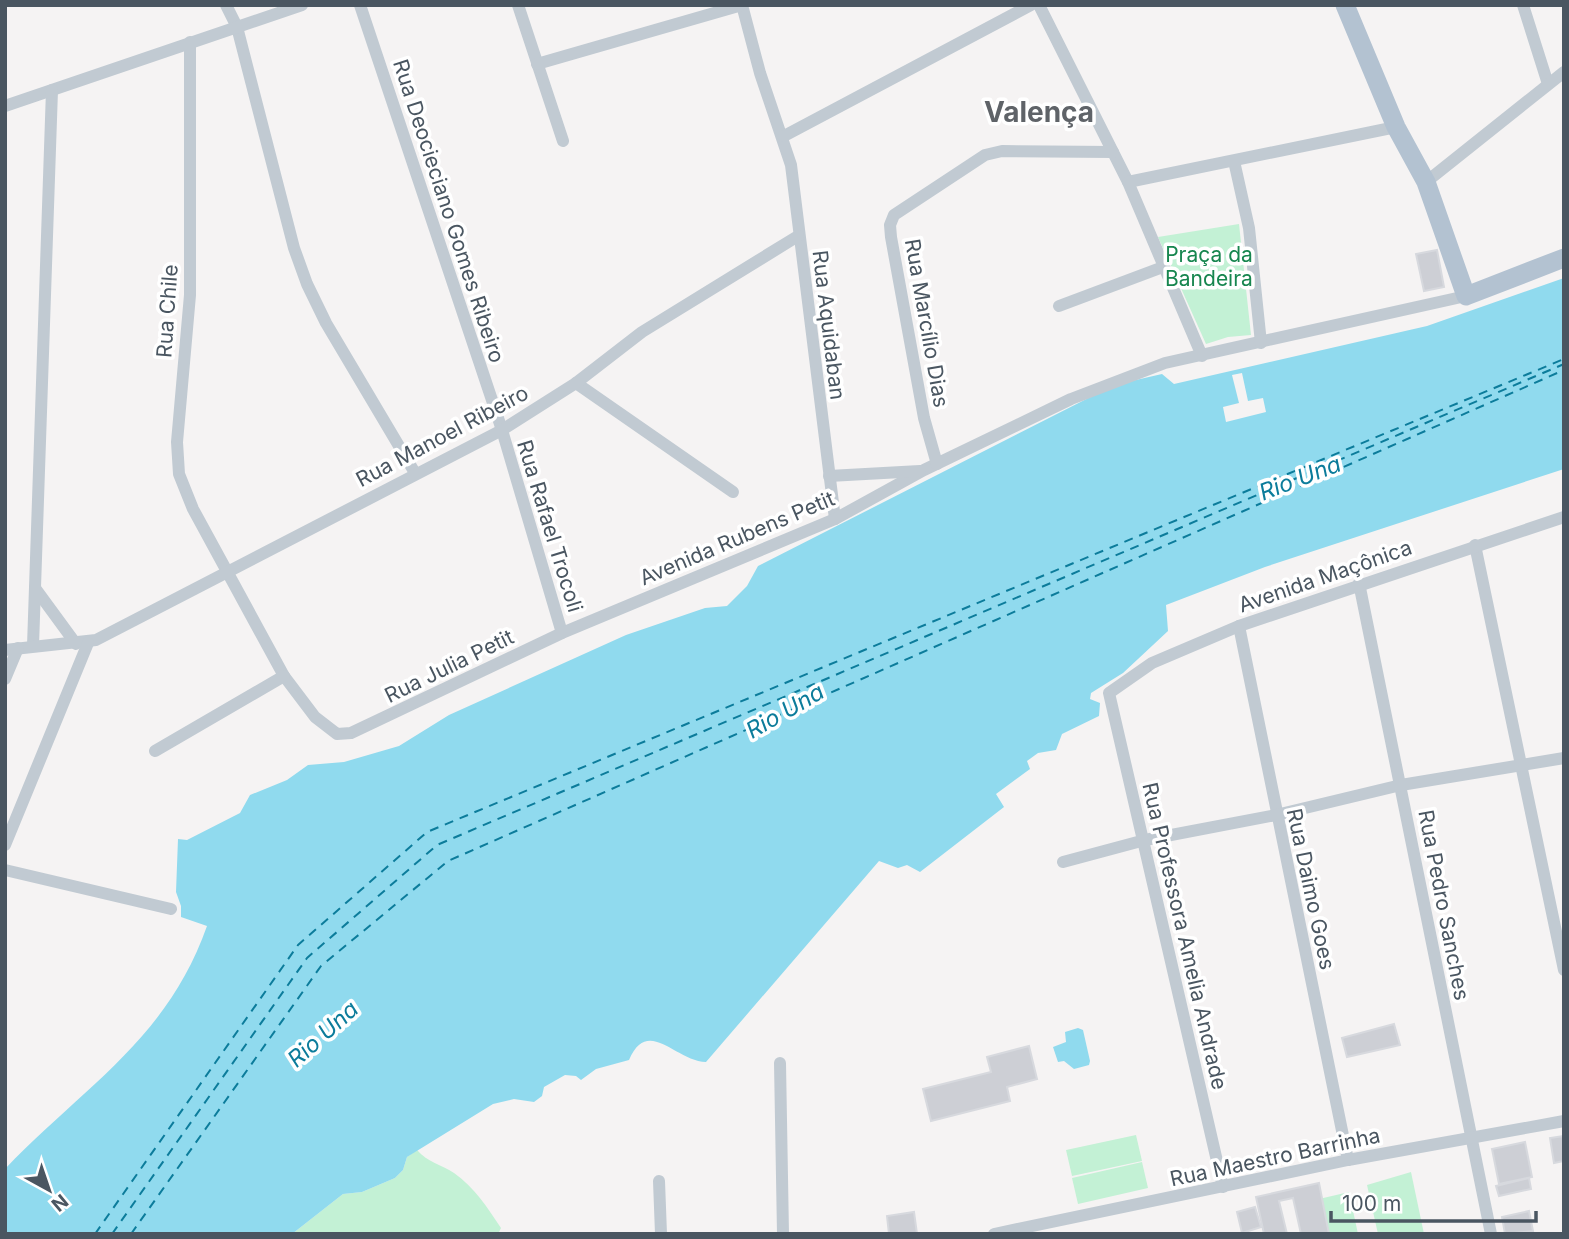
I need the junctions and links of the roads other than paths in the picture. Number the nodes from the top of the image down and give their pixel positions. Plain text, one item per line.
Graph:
1 (226, 5) edge
2 (302, 5) edge
3 (360, 5) edge
4 (518, 5) edge
5 (742, 5) edge
6 (1031, 5) edge
7 (1039, 5) edge
8 (1345, 5) edge
9 (1523, 5) edge
10 (237, 27) junction
11 (190, 42) junction
12 (537, 64) junction
13 (1564, 72) edge
14 (1548, 84) junction
15 (52, 90) junction
16 (5, 106) edge
17 (1396, 127) junction
18 (784, 136) junction
19 (563, 141) dead end
20 (1113, 152) junction
21 (1234, 161) junction
22 (1128, 182) junction
23 (1426, 182) junction
24 (798, 236) junction
25 (1564, 258) edge
26 (1163, 267) junction
27 (1466, 296) junction
28 (1059, 306) dead end
29 (1261, 343) junction
30 (1202, 356) junction
31 (576, 383) junction
32 (502, 430) junction
33 (937, 464) junction
34 (924, 470) junction
35 (415, 473) junction
36 (829, 476) junction
37 (733, 492) dead end
38 (1564, 516) edge
39 (835, 519) junction
40 (1475, 545) junction
41 (226, 570) junction
42 (1359, 583) junction
43 (35, 588) junction
44 (1239, 626) junction
45 (562, 633) junction
46 (82, 643) junction
47 (33, 646) junction
48 (12, 649) edge
49 (284, 676) junction
50 (5, 679) edge
51 (1109, 693) joint
52 (351, 733) joint
53 (155, 751) dead end
54 (1564, 758) edge
55 (1520, 765) junction
56 (1401, 785) junction
57 (1276, 815) junction
58 (1145, 840) junction
59 (5, 845) edge
60 (1063, 862) dead end
61 (5, 870) edge
62 (171, 909) dead end
63 (1564, 970) edge
64 (780, 1063) dead end
65 (1564, 1121) edge
66 (1471, 1139) junction
67 (1348, 1160) junction
68 (659, 1181) dead end
69 (1223, 1187) junction
70 (1001, 1233) edge
71 (661, 1234) edge
72 (783, 1234) edge
73 (1491, 1234) edge

1 - 10 street
2 - 10 street
3 - 32 street, Rua Deocieciano Gomes Ribeiro
4 - 12 street
5 - 12 street
5 - 18 street, Rua Aquidaban
6 - 18 street
7 - 20 street
8 - 17 main road
9 - 14 street
10 - 11 street
10 - 35 street
11 - 15 street
11 - 41 street, Rua Chile
12 - 19 street
13 - 14 street
14 - 23 street
15 - 16 street
15 - 43 street
17 - 21 street
17 - 23 main road
18 - 24 street, Rua Aquidaban
20 - 22 street
20 - 33 street, Rua Marcílio Dias
21 - 22 street
21 - 29 street
22 - 26 street
23 - 27 main road
24 - 31 street, Rua Manoel Ribeiro
24 - 36 street, Rua Aquidaban
25 - 27 main road
26 - 28 street
26 - 30 street
27 - 29 street
29 - 30 street
30 - 33 street, Avenida Rubens Petit
31 - 32 street, Rua Manoel Ribeiro
31 - 37 street
32 - 35 street, Rua Manoel Ribeiro
32 - 45 street, Rua Rafael Trocoli
33 - 34 street, Avenida Rubens Petit
34 - 36 street, Avenida Rubens Petit
34 - 39 street, Avenida Rubens Petit
35 - 41 street, Rua Manoel Ribeiro
36 - 39 street, Rua Aquidaban
38 - 40 street, Avenida Maçônica
39 - 45 street, Avenida Rubens Petit
40 - 42 street, Avenida Maçônica
40 - 55 street
41 - 46 street, Rua Manoel Ribeiro
41 - 49 street, Rua Chile
42 - 44 street, Avenida Maçônica
42 - 56 street, Rua Pedro Sanches
43 - 46 street
43 - 47 street
44 - 51 street, Avenida Maçônica
44 - 57 street, Rua Daimo Goes
45 - 52 street, Rua Julia Petit
46 - 47 street
46 - 59 street
47 - 48 street
48 - 50 street
49 - 52 street, Rua Chile
49 - 53 street
51 - 58 street, Rua Professora Amelia Andrade
54 - 55 street
55 - 56 street
55 - 63 street
56 - 57 street
56 - 66 street, Rua Pedro Sanches
57 - 58 street
57 - 67 street, Rua Daimo Goes
58 - 60 street
58 - 69 street, Rua Professora Amelia Andrade
61 - 62 street
64 - 72 street
65 - 66 street, Rua Maestro Barrinha
66 - 67 street, Rua Maestro Barrinha
66 - 73 street, Rua Pedro Sanches
67 - 69 street, Rua Maestro Barrinha
68 - 71 street
69 - 70 street, Rua Maestro Barrinha

